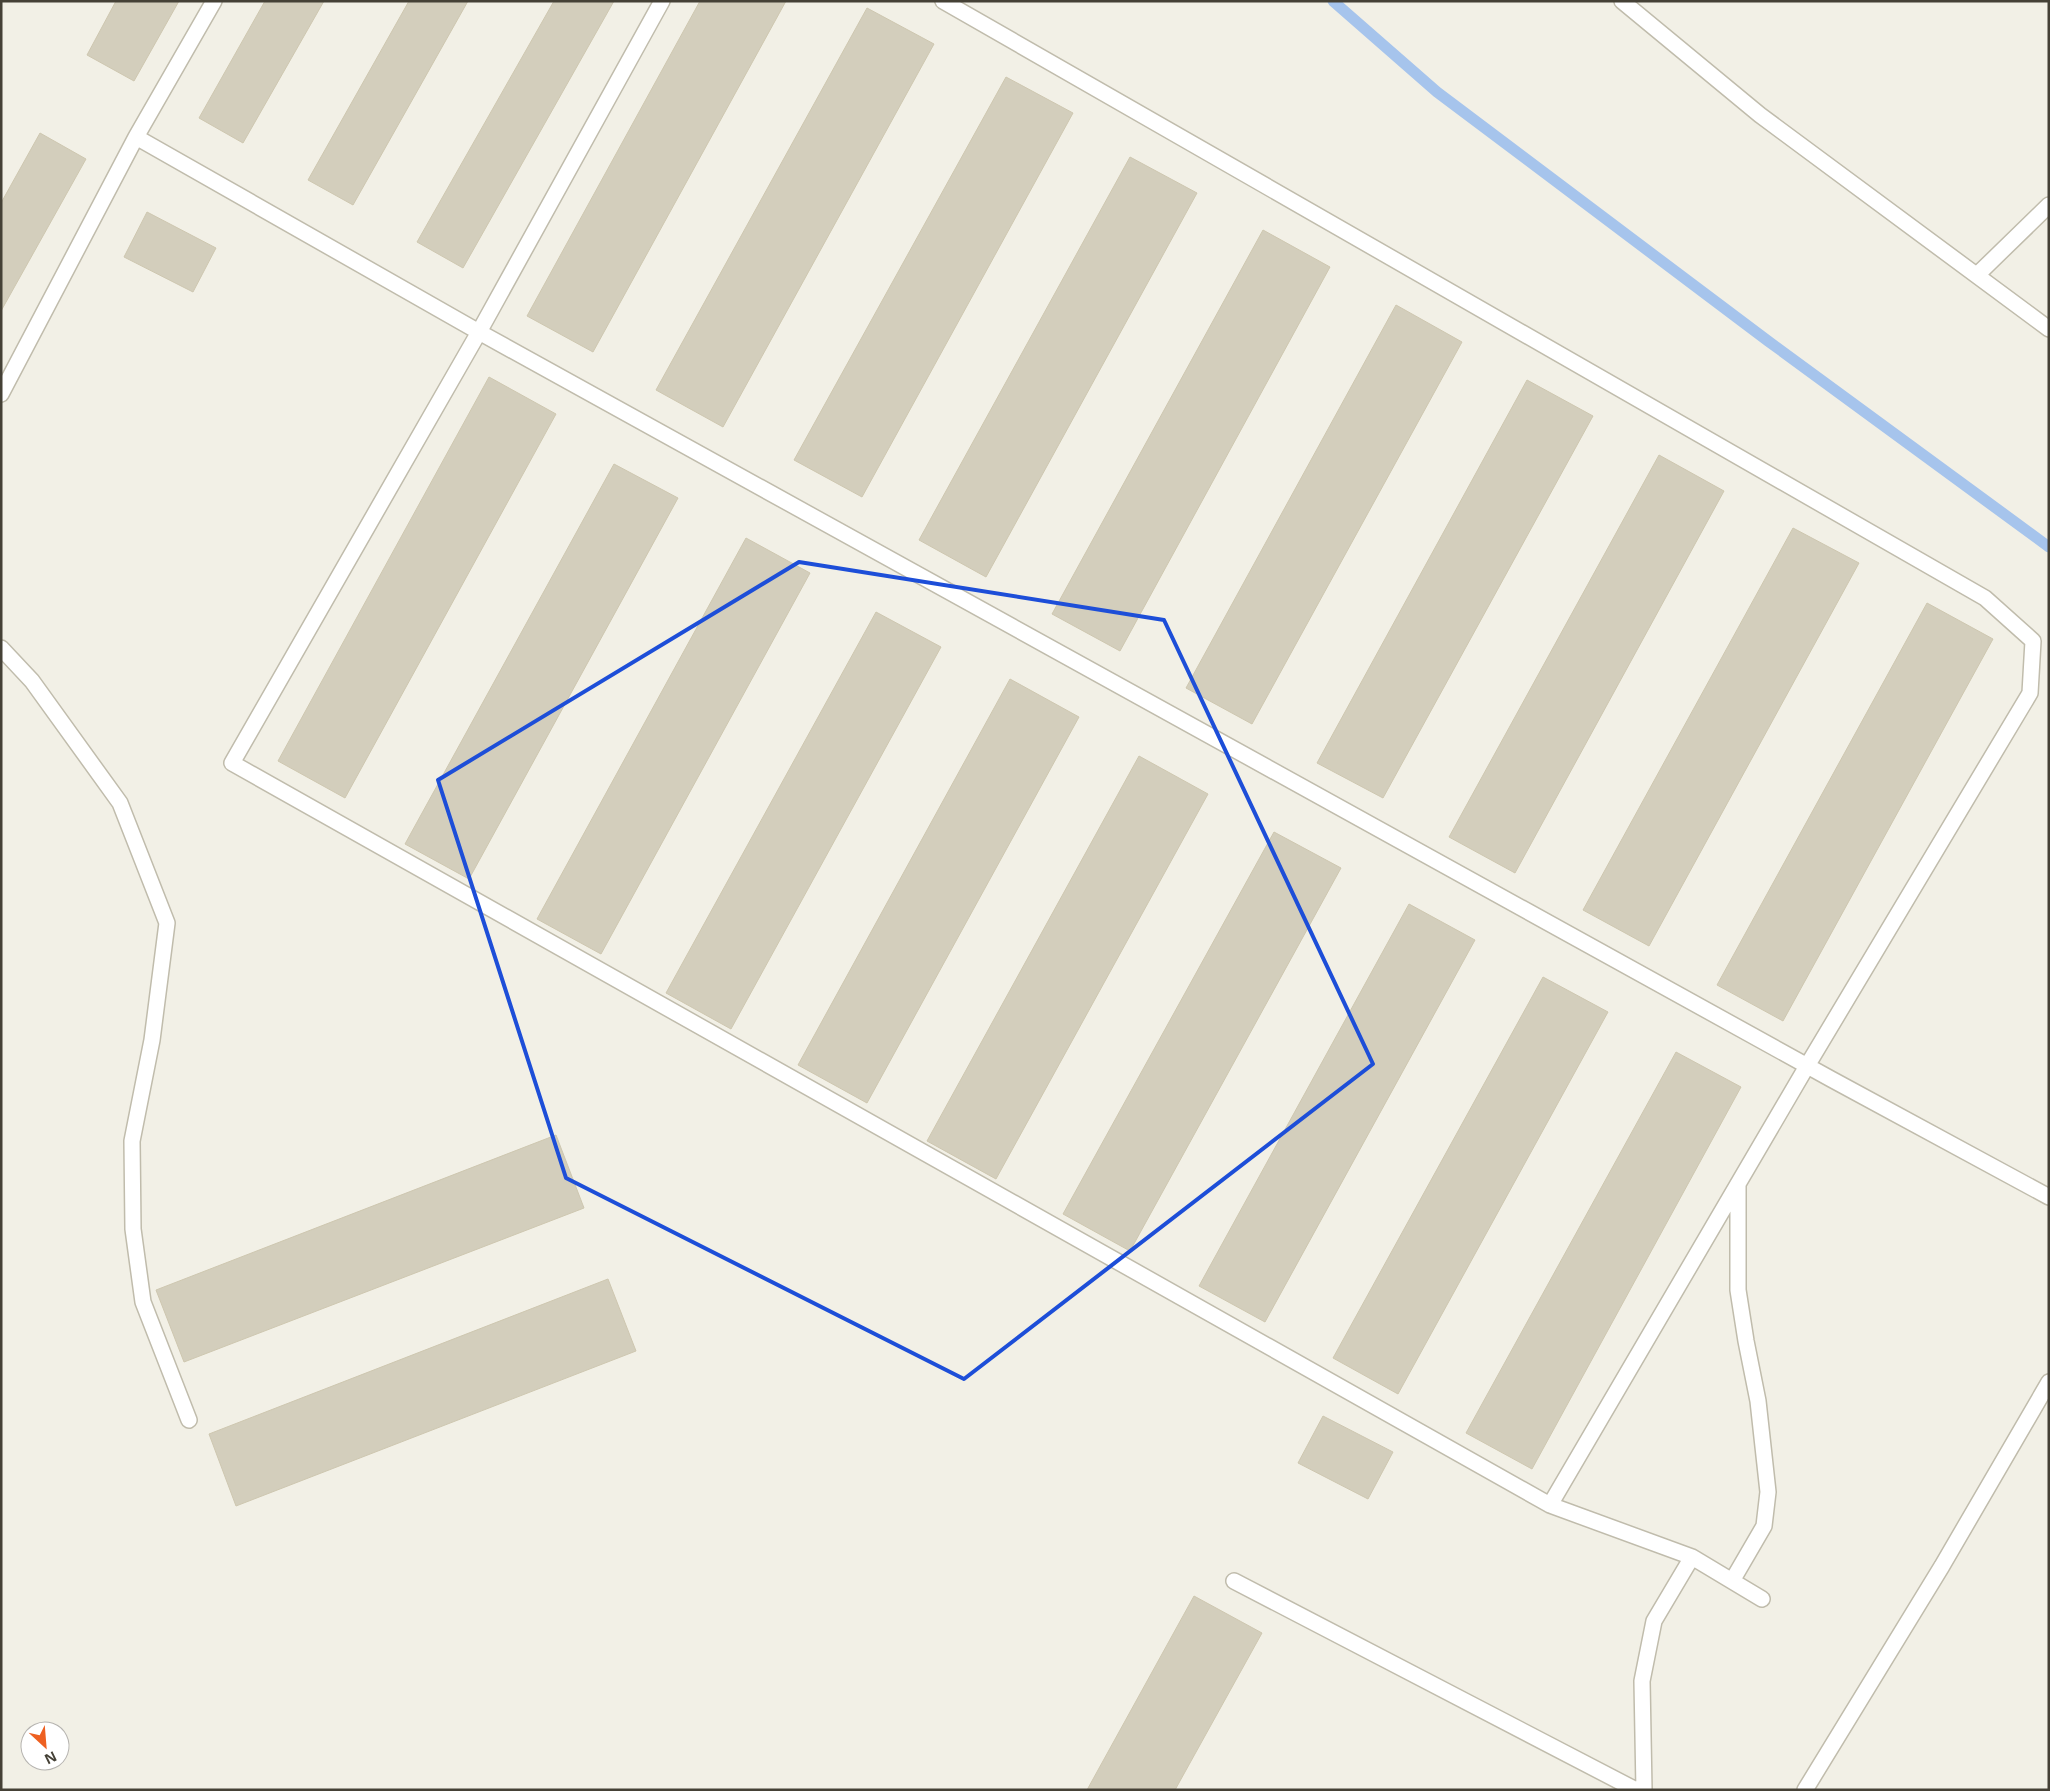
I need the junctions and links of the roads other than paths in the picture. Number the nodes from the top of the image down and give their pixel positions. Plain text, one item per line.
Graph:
1 (214, 1) edge
2 (662, 1) edge
3 (943, 1) edge
4 (1622, 1) edge
5 (136, 137) junction
6 (2049, 205) edge
7 (1977, 275) junction
8 (2049, 328) edge
9 (479, 332) junction
10 (1, 394) edge
11 (1, 648) edge
12 (1806, 1066) junction
13 (1738, 1182) junction
14 (2049, 1197) edge
15 (2049, 1382) edge
16 (189, 1420) dead end
17 (1550, 1506) junction
18 (1692, 1557) junction
19 (1234, 1581) dead end
20 (1732, 1581) junction
21 (1762, 1599) dead end
22 (1636, 1790) edge
23 (1644, 1790) edge
24 (1805, 1790) edge

1 - 5 lane
2 - 9 lane
3 - 12 lane
4 - 7 lane
5 - 9 lane
5 - 10 lane
6 - 7 lane
7 - 8 lane
9 - 12 lane
9 - 17 lane
11 - 16 lane
12 - 13 lane
12 - 14 lane
13 - 17 lane
13 - 20 lane
15 - 24 lane
17 - 18 lane
18 - 20 lane
18 - 23 lane
19 - 22 lane
20 - 21 lane

